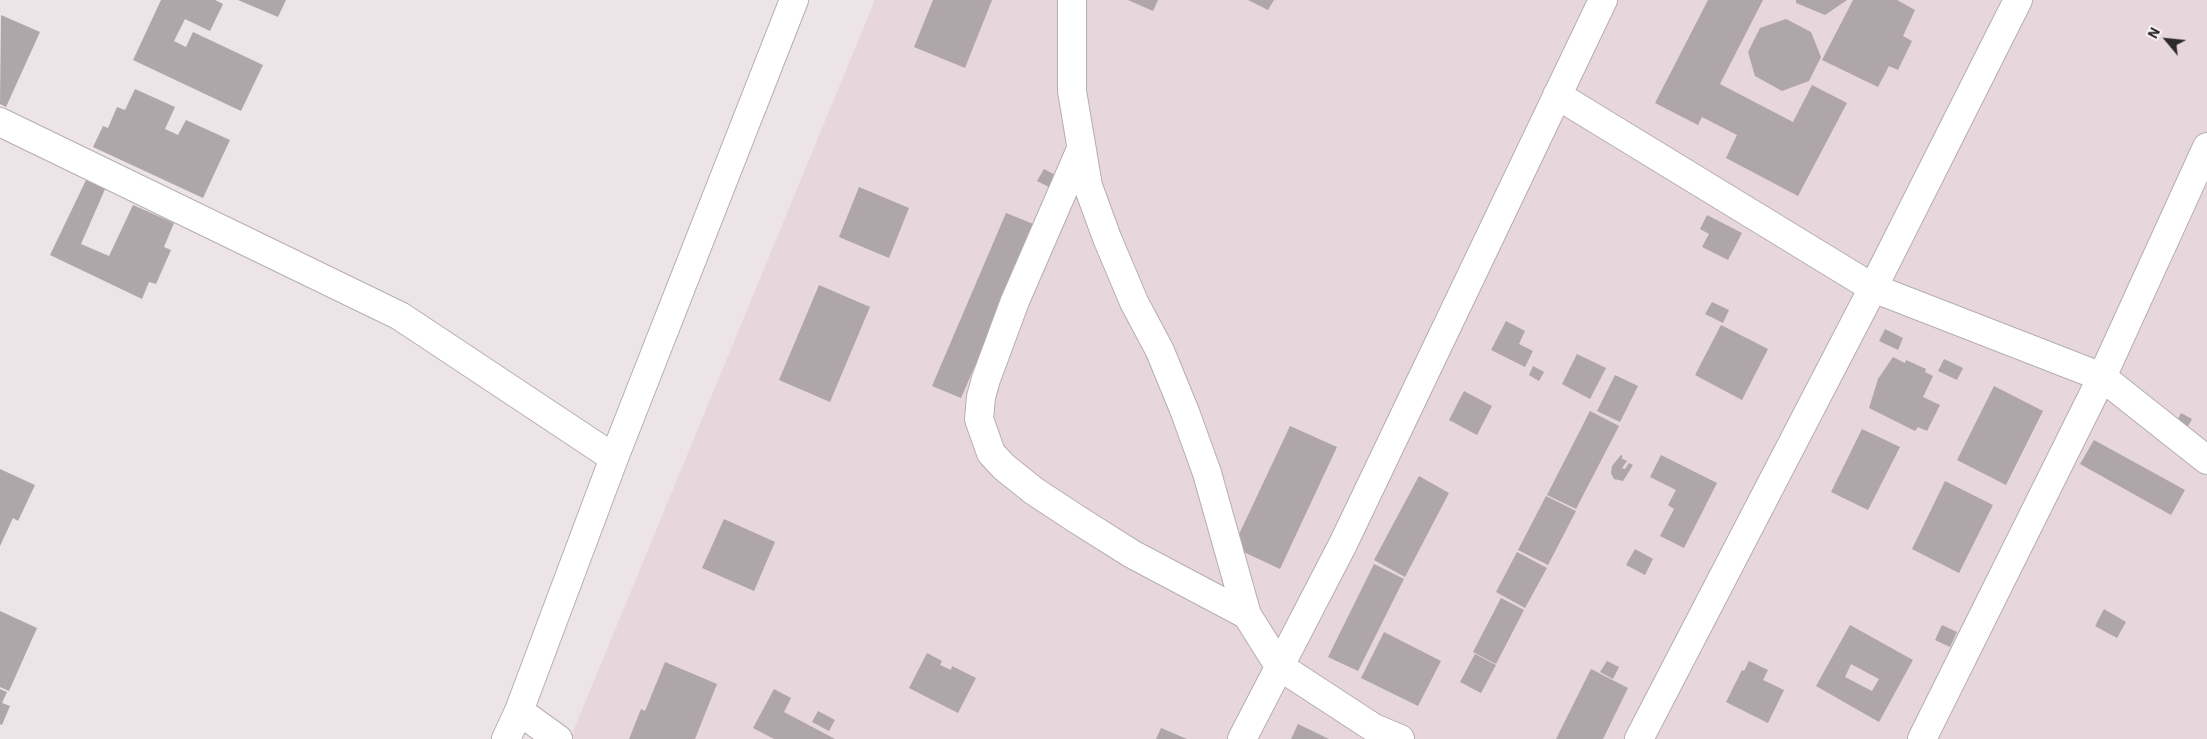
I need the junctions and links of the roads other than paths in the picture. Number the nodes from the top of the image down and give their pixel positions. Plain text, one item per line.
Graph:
1 (794, 0) edge
2 (1072, 0) edge
3 (1603, 0) edge
4 (2018, 0) edge
5 (1557, 95) junction
6 (0, 122) edge
7 (2207, 147) edge
8 (1081, 149) junction
9 (1873, 288) junction
10 (2102, 377) junction
11 (614, 458) junction
12 (2207, 460) edge
13 (1247, 615) junction
14 (1279, 666) junction
15 (519, 711) junction
16 (506, 739) edge
17 (558, 739) edge
18 (1242, 739) edge
19 (1400, 739) edge
20 (1639, 739) edge
21 (1922, 739) edge

1 - 11 street
2 - 8 street
3 - 5 street
4 - 9 street
5 - 9 street
5 - 14 street
6 - 11 street
7 - 10 street
8 - 13 street
8 - 13 street
9 - 10 street
9 - 20 street
10 - 12 street
10 - 21 street
11 - 15 street
13 - 14 street
14 - 18 street
14 - 19 street
15 - 16 street
15 - 17 street

